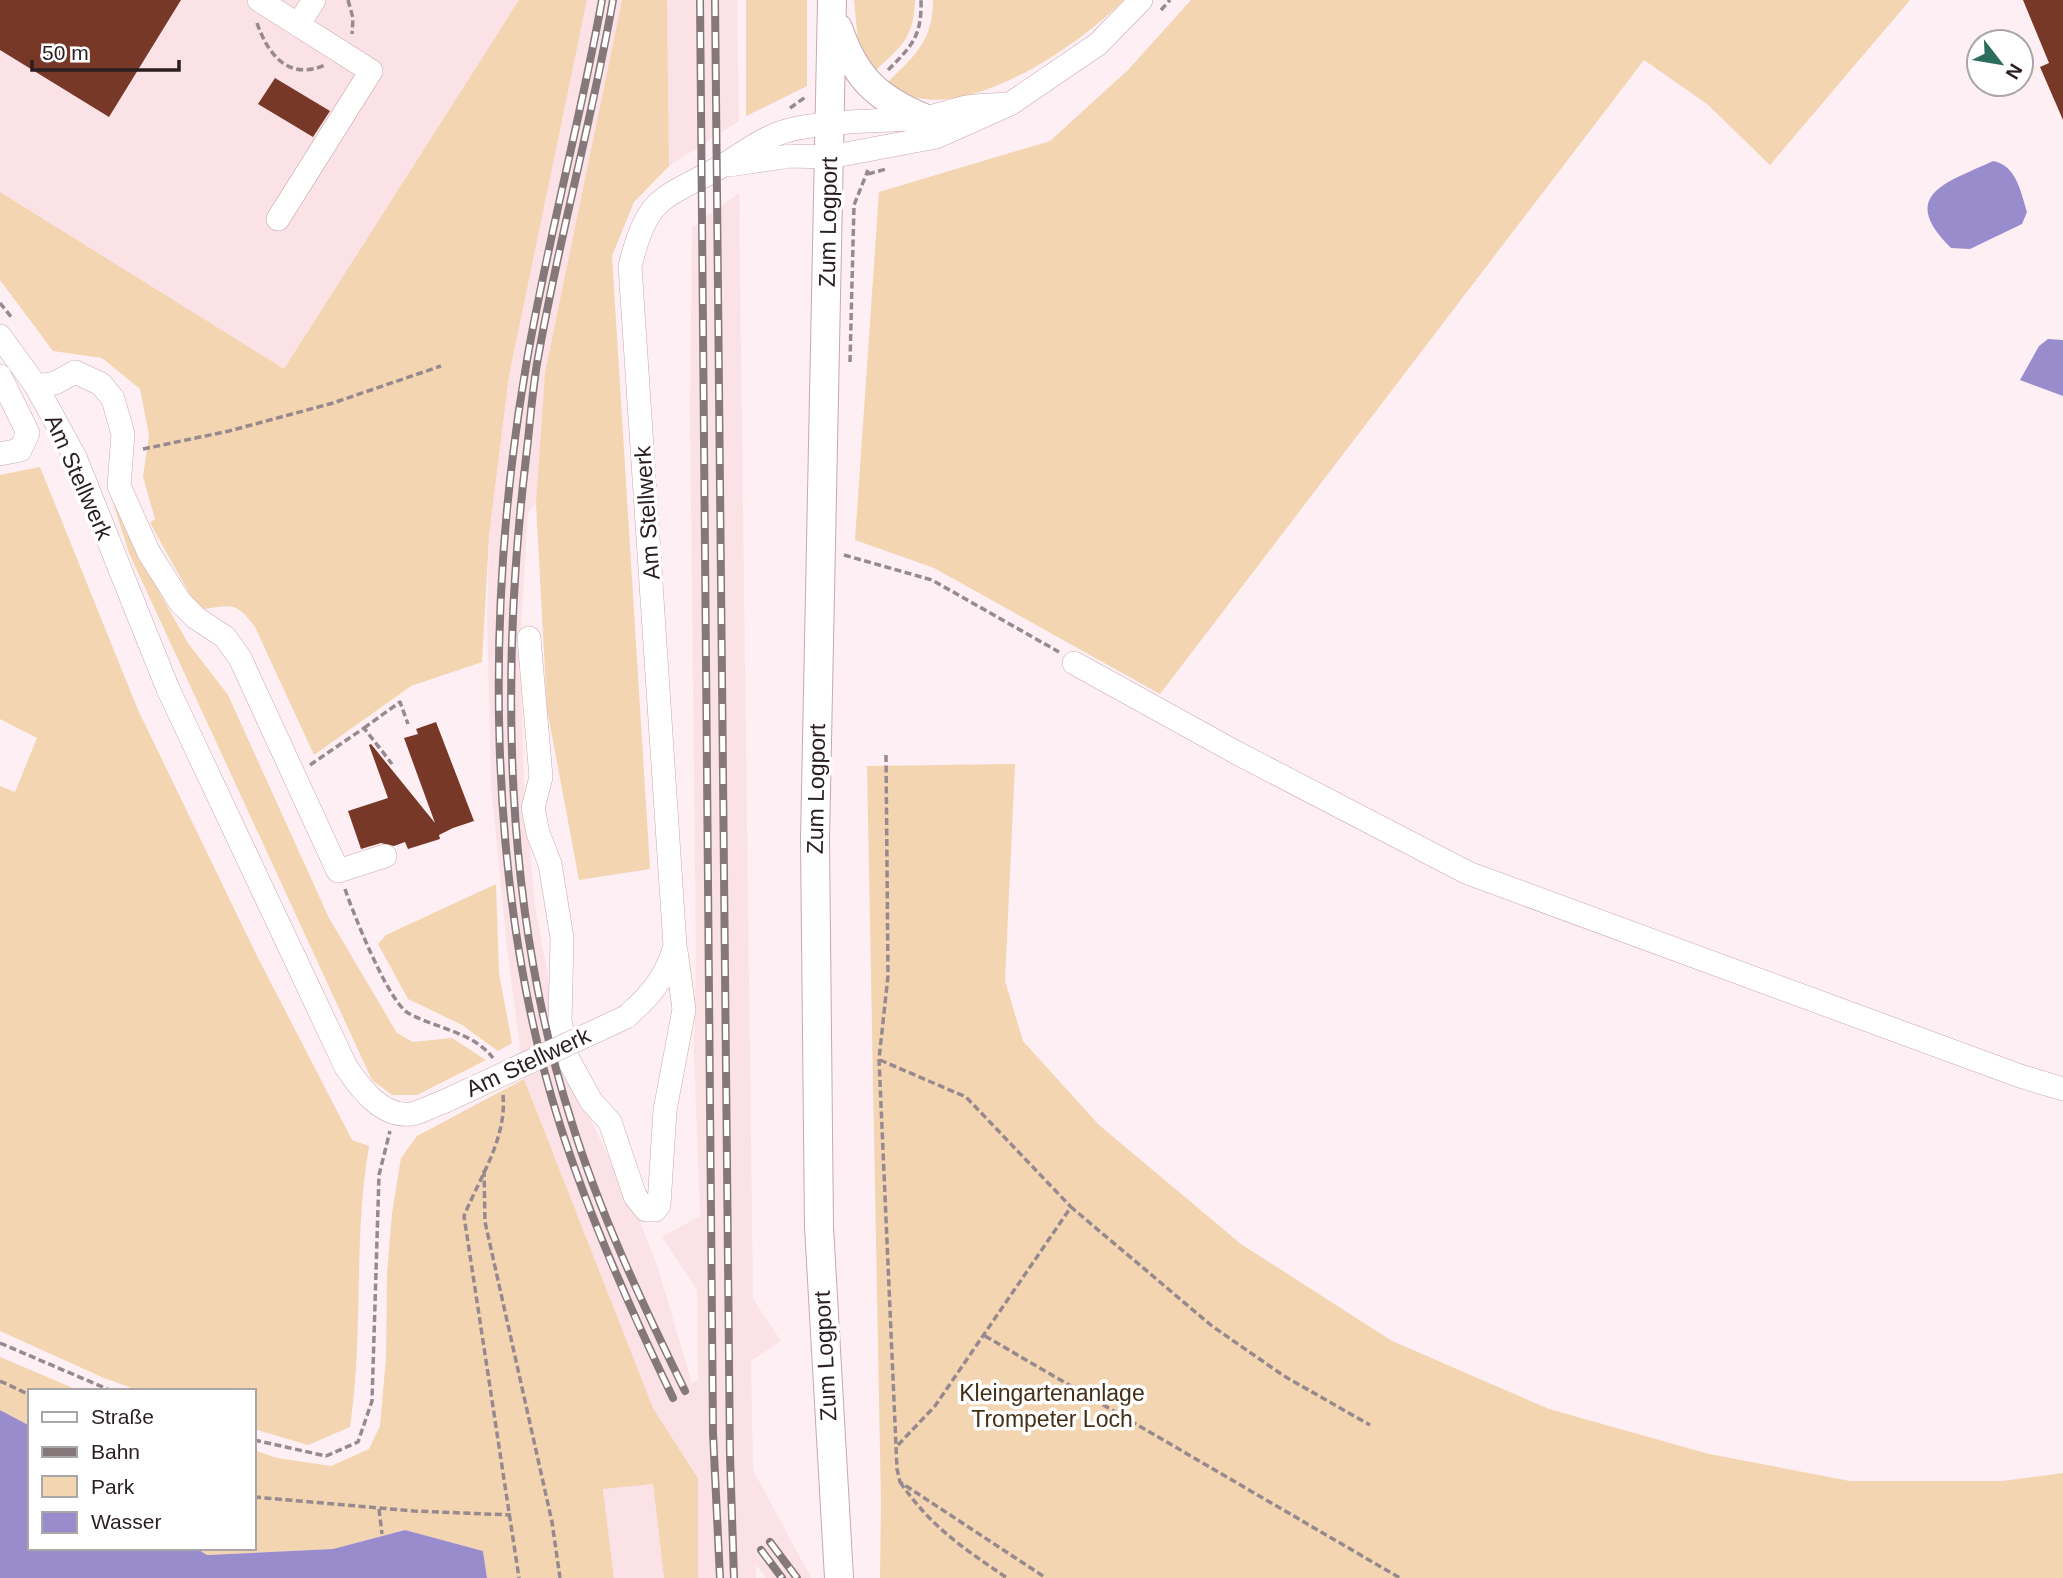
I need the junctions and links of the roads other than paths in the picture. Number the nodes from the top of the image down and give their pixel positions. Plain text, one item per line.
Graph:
1 (259, 0) edge
2 (314, 0) edge
3 (1141, 0) edge
4 (832, 6) edge
5 (306, 30) junction
6 (1010, 104) junction
7 (924, 118) junction
8 (830, 126) junction
9 (830, 157) junction
10 (723, 166) junction
11 (278, 219) dead end
12 (0, 336) edge
13 (0, 376) edge
14 (36, 386) junction
15 (10, 452) edge
16 (529, 638) dead end
17 (1074, 663) road end
18 (385, 856) dead end
19 (675, 946) junction
20 (2063, 1089) edge
21 (839, 1578) edge

1 - 5 street
2 - 5 street
3 - 6 street, Am Stellwerk
4 - 7 main road
4 - 8 main road, Zum Logport
5 - 11 street
6 - 7 street, Am Stellwerk
6 - 9 street, Am Stellwerk
7 - 8 street, Am Stellwerk
8 - 9 main road, Zum Logport
8 - 10 street, Am Stellwerk
9 - 10 street, Am Stellwerk
9 - 21 main road, Zum Logport
10 - 19 street, Am Stellwerk
12 - 14 street, Am Stellwerk
13 - 15 street
14 - 18 street
14 - 19 street, Am Stellwerk, bridge
16 - 19 street
17 - 20 street

